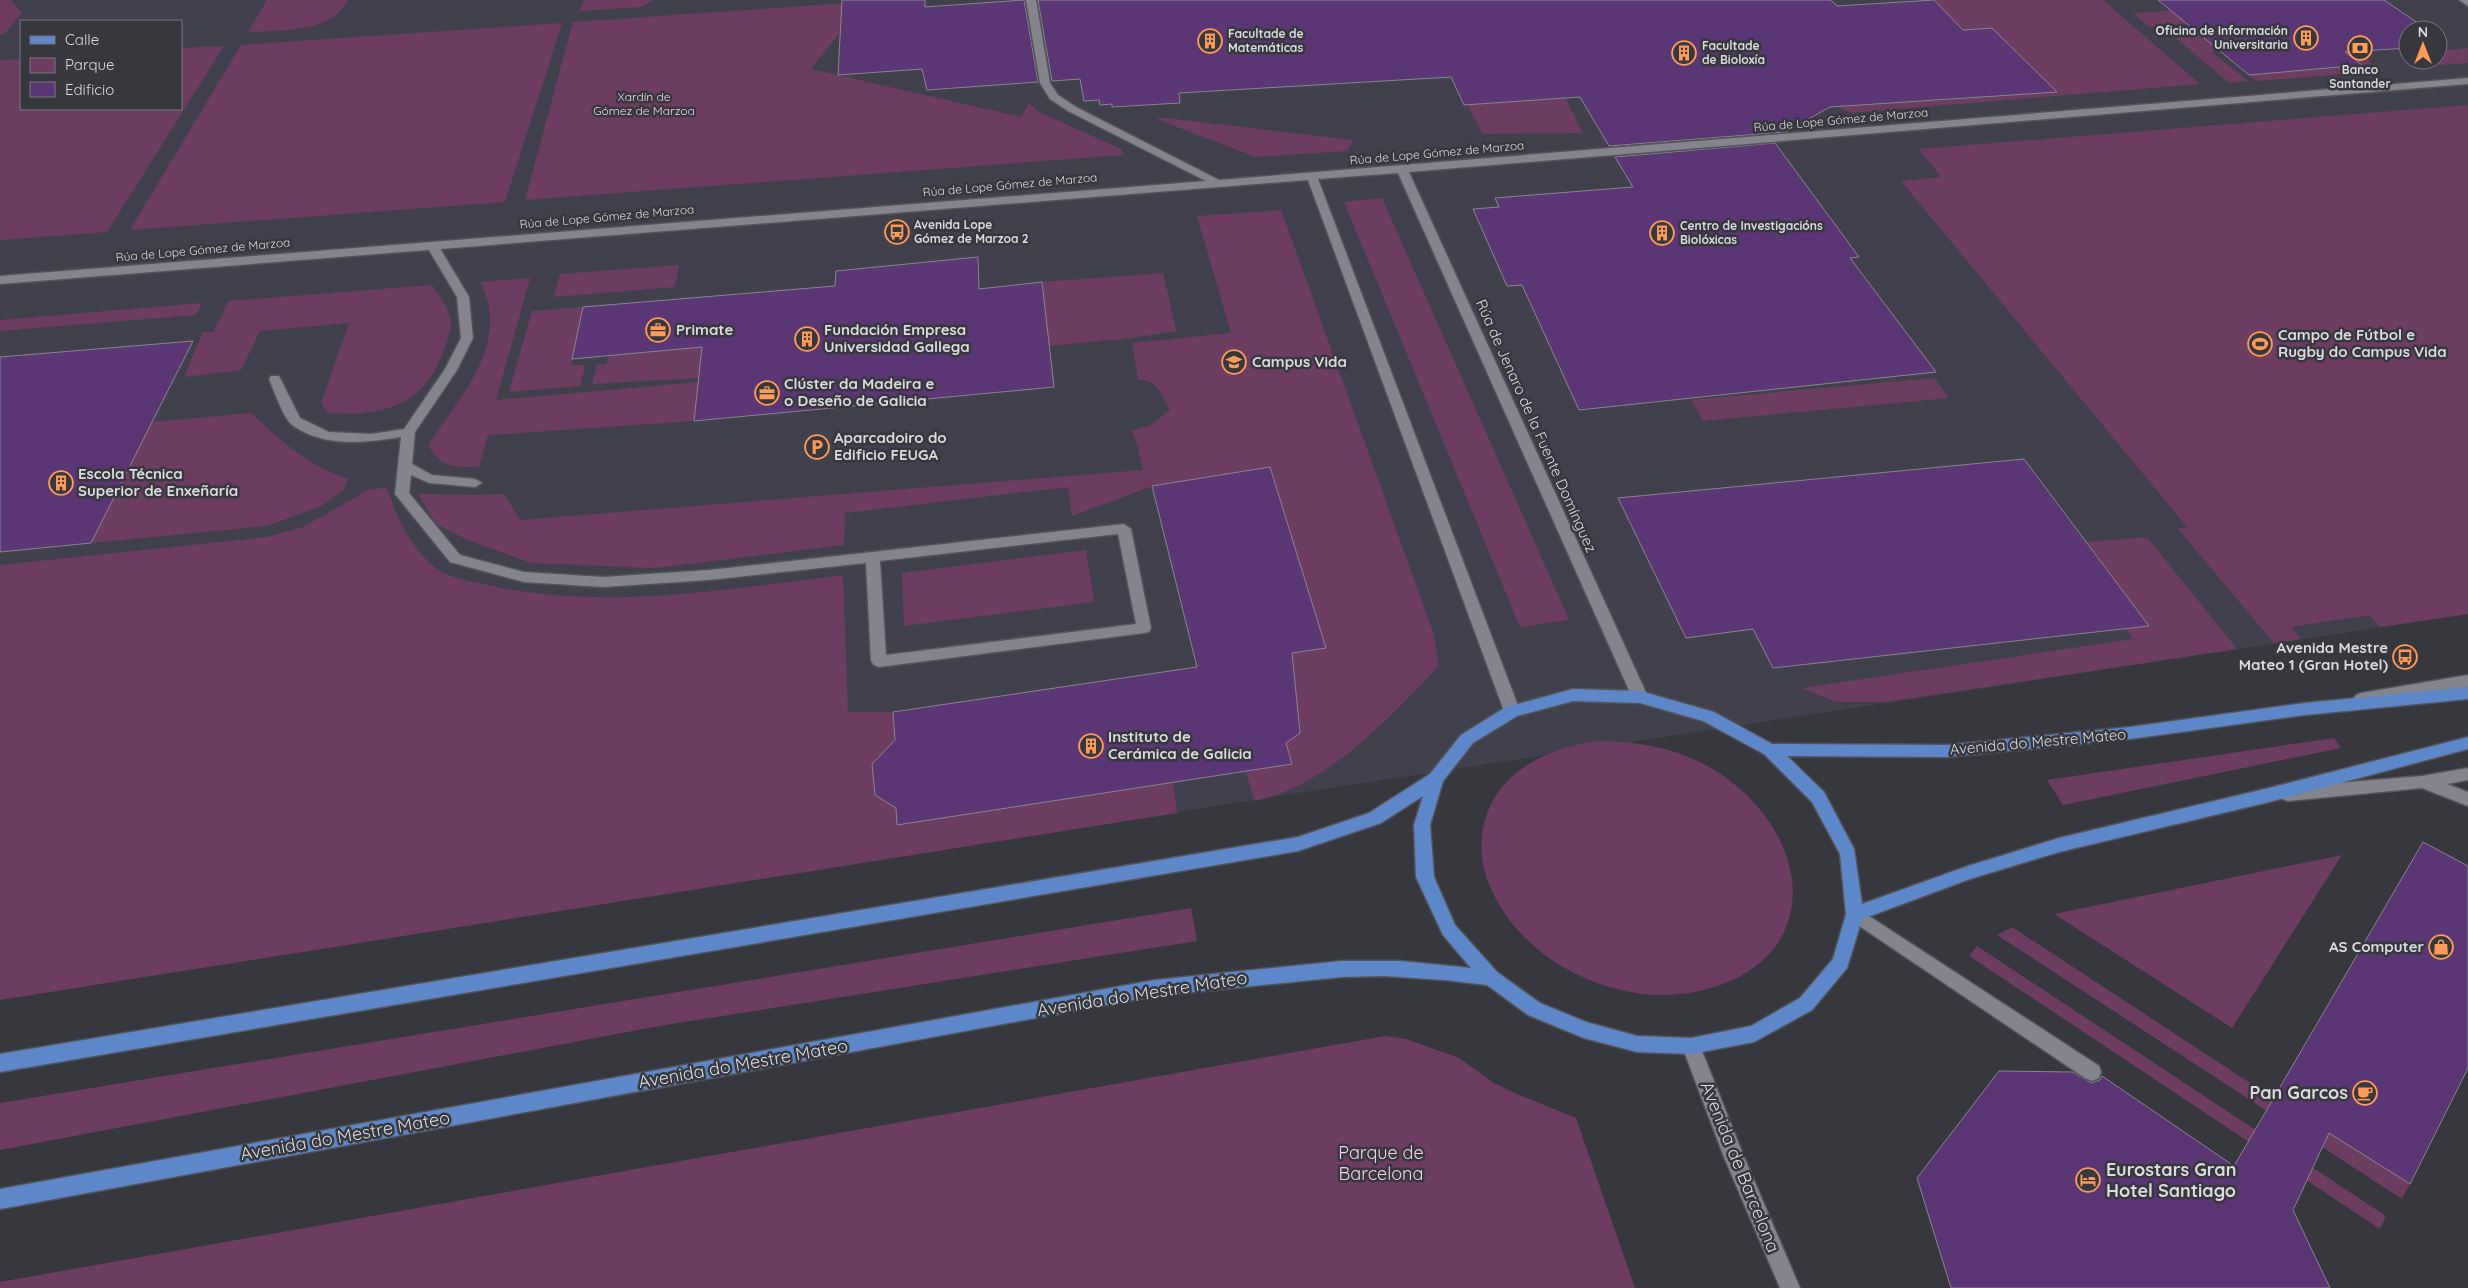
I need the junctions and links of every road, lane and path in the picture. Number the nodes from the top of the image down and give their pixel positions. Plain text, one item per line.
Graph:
1 (1031, 0) edge
2 (2464, 0) edge
3 (2468, 3) edge
4 (2468, 81) edge
5 (1402, 169) junction
6 (1312, 177) junction
7 (1216, 183) junction
8 (432, 245) junction
9 (0, 280) edge
10 (275, 379) dead end
11 (408, 432) junction
12 (405, 466) junction
13 (475, 483) dead end
14 (872, 558) junction
15 (2468, 681) edge
16 (2468, 693) edge
17 (1640, 697) junction
18 (2305, 709) junction
19 (1512, 711) junction
20 (2468, 743) edge
21 (1770, 750) junction
22 (2468, 774) edge
23 (1436, 779) junction
24 (2422, 782) junction
25 (2269, 795) junction
26 (2468, 799) edge
27 (1856, 914) junction
28 (1491, 978) junction
29 (1691, 1046) junction
30 (0, 1063) edge
31 (2092, 1072) dead end
32 (0, 1200) edge
33 (1790, 1288) edge

1 - 7 street
2 - 3 street
4 - 5 street, Rúa de Lope Gómez de Marzoa
5 - 6 street, Rúa de Lope Gómez de Marzoa
5 - 17 street, Rúa de Jenaro de la Fuente Domínguez
6 - 7 street, Rúa de Lope Gómez de Marzoa
6 - 19 street
7 - 8 street, Rúa de Lope Gómez de Marzoa
8 - 9 street, Rúa de Lope Gómez de Marzoa
8 - 11 street
10 - 11 street
11 - 12 street
12 - 13 street
12 - 14 street
14 - 14 street
15 - 18 street, Avenida do Mestre Mateo
16 - 18 main road, Avenida do Mestre Mateo
17 - 19 main road
17 - 21 main road
18 - 21 main road, Avenida do Mestre Mateo
19 - 23 main road
20 - 25 main road
21 - 27 main road
22 - 24 street
23 - 28 main road
23 - 30 main road
24 - 25 street
24 - 26 street
25 - 27 main road
27 - 29 main road
27 - 31 street
28 - 29 main road
28 - 32 main road, Avenida do Mestre Mateo
29 - 33 street, Avenida de Barcelona

